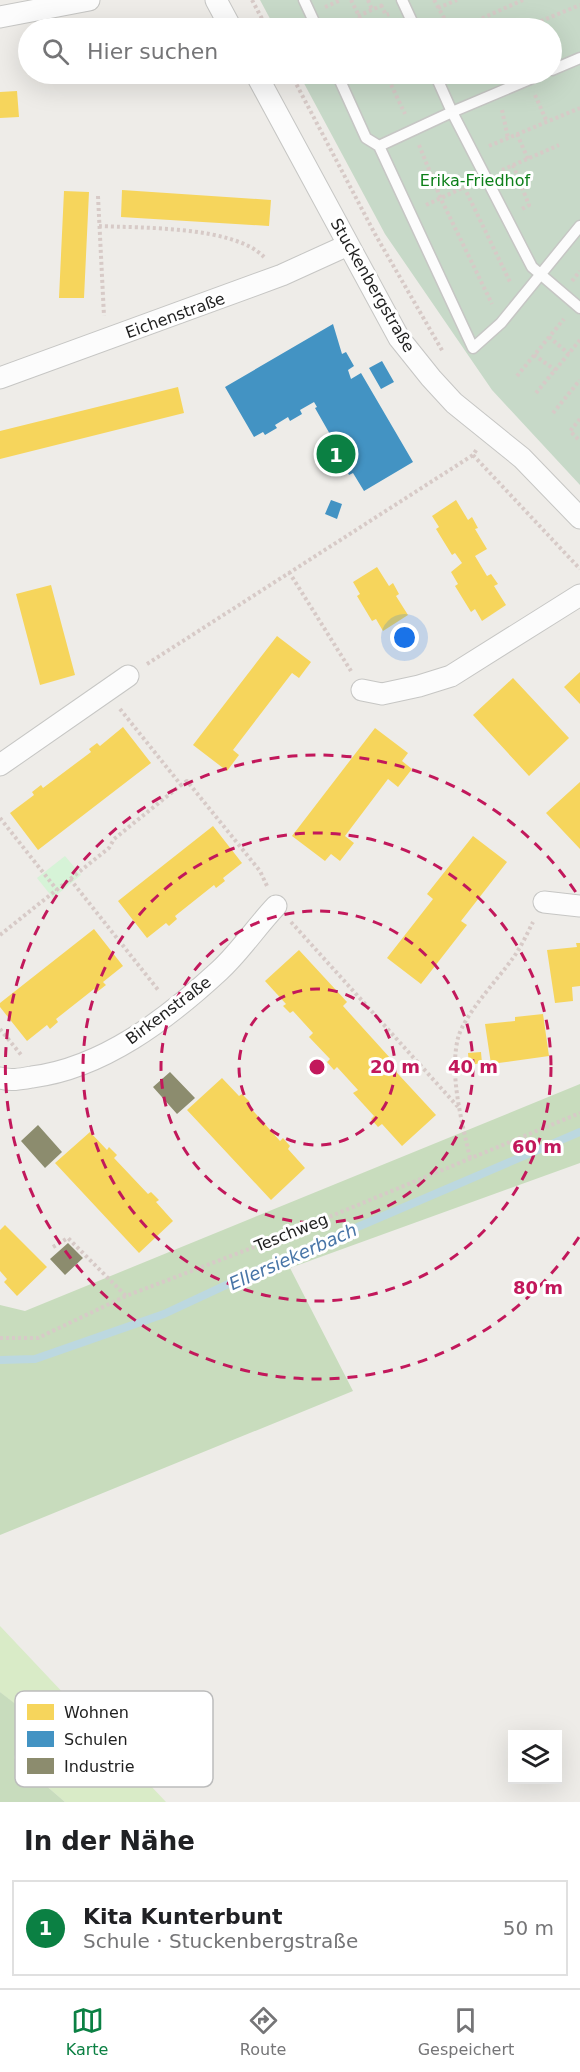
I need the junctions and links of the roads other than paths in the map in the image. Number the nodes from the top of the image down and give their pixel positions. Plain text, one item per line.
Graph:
1 (89, 0) edge
2 (216, 0) edge
3 (304, 0) edge
4 (402, 0) edge
5 (0, 17) edge
6 (226, 18) edge
7 (312, 18) edge
8 (410, 18) edge
9 (580, 58) edge
10 (562, 66) edge
11 (261, 84) edge
12 (342, 84) edge
13 (439, 84) edge
14 (518, 84) edge
15 (452, 112) junction
16 (379, 146) junction
17 (580, 226) edge
18 (348, 245) junction
19 (540, 274) junction
20 (578, 306) edge
21 (0, 378) edge
22 (580, 518) edge
23 (580, 595) edge
24 (128, 676) road end
25 (362, 690) road end
26 (0, 765) edge
27 (544, 902) road end
28 (276, 906) road end
29 (580, 906) edge
30 (0, 1078) edge

1 - 5 street
2 - 6 street
3 - 7 lane
4 - 8 lane
9 - 10 lane
11 - 18 street, Stuckenbergstraße
12 - 16 lane
13 - 15 lane
14 - 15 lane
15 - 16 lane
15 - 19 lane
16 - 19 lane
17 - 19 lane
18 - 21 street, Eichenstraße
18 - 22 street, Stuckenbergstraße
19 - 20 lane
23 - 25 street
24 - 26 street
27 - 29 street
28 - 30 street, Birkenstraße

